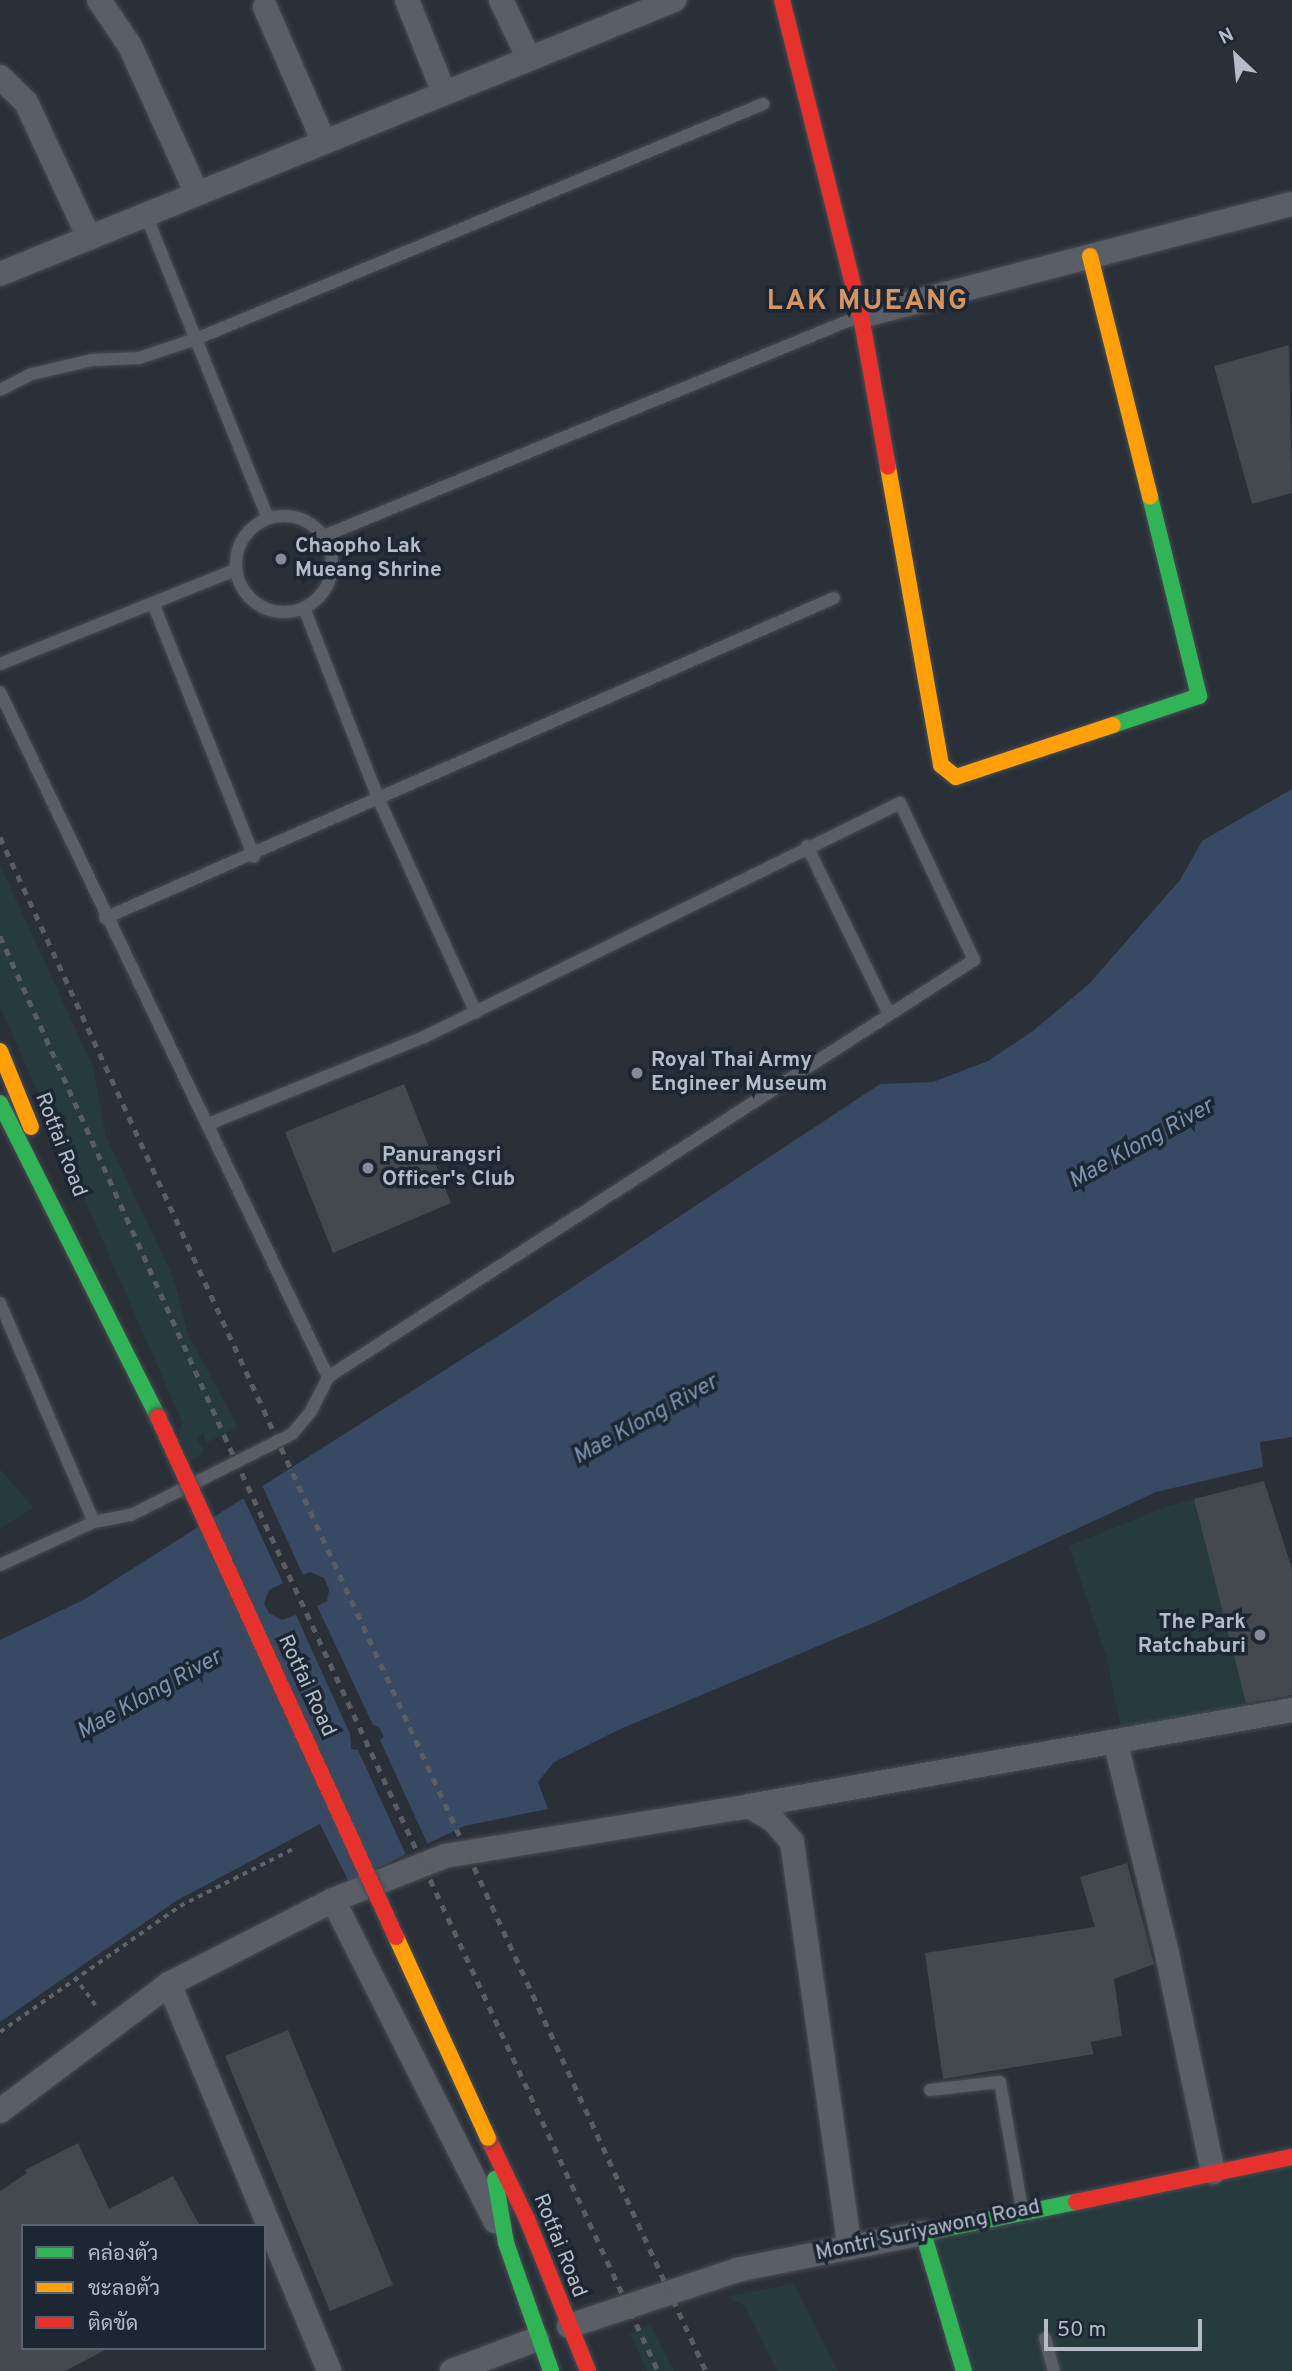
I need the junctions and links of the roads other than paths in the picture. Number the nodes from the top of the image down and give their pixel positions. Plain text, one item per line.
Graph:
1 (99, 0) edge
2 (407, 0) edge
3 (501, 0) edge
4 (782, 0) edge
5 (665, 2) edge
6 (265, 7) dead end
7 (529, 59) junction
8 (0, 77) edge
9 (444, 93) junction
10 (763, 104) dead end
11 (324, 142) junction
12 (197, 194) junction
13 (1292, 204) edge
14 (146, 215) junction
15 (89, 238) junction
16 (1090, 256) junction
17 (0, 274) edge
18 (860, 316) junction
19 (196, 339) junction
20 (0, 390) edge
21 (268, 518) junction
22 (324, 536) junction
23 (235, 570) junction
24 (834, 598) dead end
25 (153, 603) junction
26 (304, 608) junction
27 (0, 664) edge
28 (0, 692) edge
29 (378, 798) junction
30 (807, 846) junction
31 (254, 857) junction
32 (106, 919) junction
33 (476, 1013) junction
34 (889, 1014) junction
35 (0, 1051) edge
36 (0, 1103) edge
37 (209, 1124) junction
38 (79, 1254) junction
39 (0, 1303) edge
40 (328, 1377) junction
41 (94, 1522) junction
42 (0, 1565) edge
43 (1292, 1710) edge
44 (1116, 1744) junction
45 (749, 1806) junction
46 (333, 1900) junction
47 (169, 1984) junction
48 (930, 2090) dead end
49 (0, 2111) edge
50 (488, 2138) junction
51 (1292, 2157) edge
52 (1213, 2172) junction
53 (1022, 2210) junction
54 (923, 2233) junction
55 (506, 2244) junction
56 (850, 2248) junction
57 (569, 2326) junction
58 (1045, 2337) dead end
59 (537, 2339) junction
60 (329, 2371) edge
61 (452, 2371) edge
62 (551, 2371) edge
63 (587, 2371) edge
64 (964, 2371) edge
65 (1054, 2371) edge

1 - 12 street
2 - 9 street
3 - 7 street
4 - 18 main road
5 - 7 street
6 - 11 street
7 - 9 street
8 - 15 street
9 - 11 street
10 - 19 lane
11 - 12 street
12 - 14 street
13 - 16 street
14 - 15 street
14 - 19 lane
15 - 17 street
16 - 18 street
16 - 18 main road
18 - 22 lane
19 - 20 lane
19 - 21 lane
21 - 22 lane
21 - 23 lane
22 - 26 lane
23 - 25 lane
23 - 26 lane
24 - 29 lane
25 - 27 lane
25 - 31 lane
26 - 29 lane
28 - 32 lane
29 - 31 lane
29 - 33 lane
30 - 33 lane
30 - 34 lane
30 - 34 lane
31 - 32 lane
32 - 37 lane
33 - 37 lane
34 - 40 lane
35 - 38 main road, Rotfai Road
36 - 38 main road, Rotfai Road
37 - 40 lane
38 - 50 main road, Rotfai Road, bridge
39 - 41 lane
40 - 41 lane
41 - 42 lane
43 - 44 street
44 - 45 street
44 - 52 street
45 - 46 street
45 - 56 street
46 - 47 street
46 - 55 street
47 - 49 street
47 - 60 street
48 - 53 lane
50 - 55 main road, Rotfai Road
50 - 57 main road, Rotfai Road
51 - 52 main road, Montri Suriyawong Road
52 - 53 main road, Montri Suriyawong Road
53 - 54 main road, Montri Suriyawong Road
54 - 56 street, Montri Suriyawong Road
54 - 64 main road
55 - 59 main road, Rotfai Road
56 - 57 street, Montri Suriyawong Road
57 - 63 main road, Rotfai Road
58 - 65 lane
59 - 61 street
59 - 62 main road, Rotfai Road

